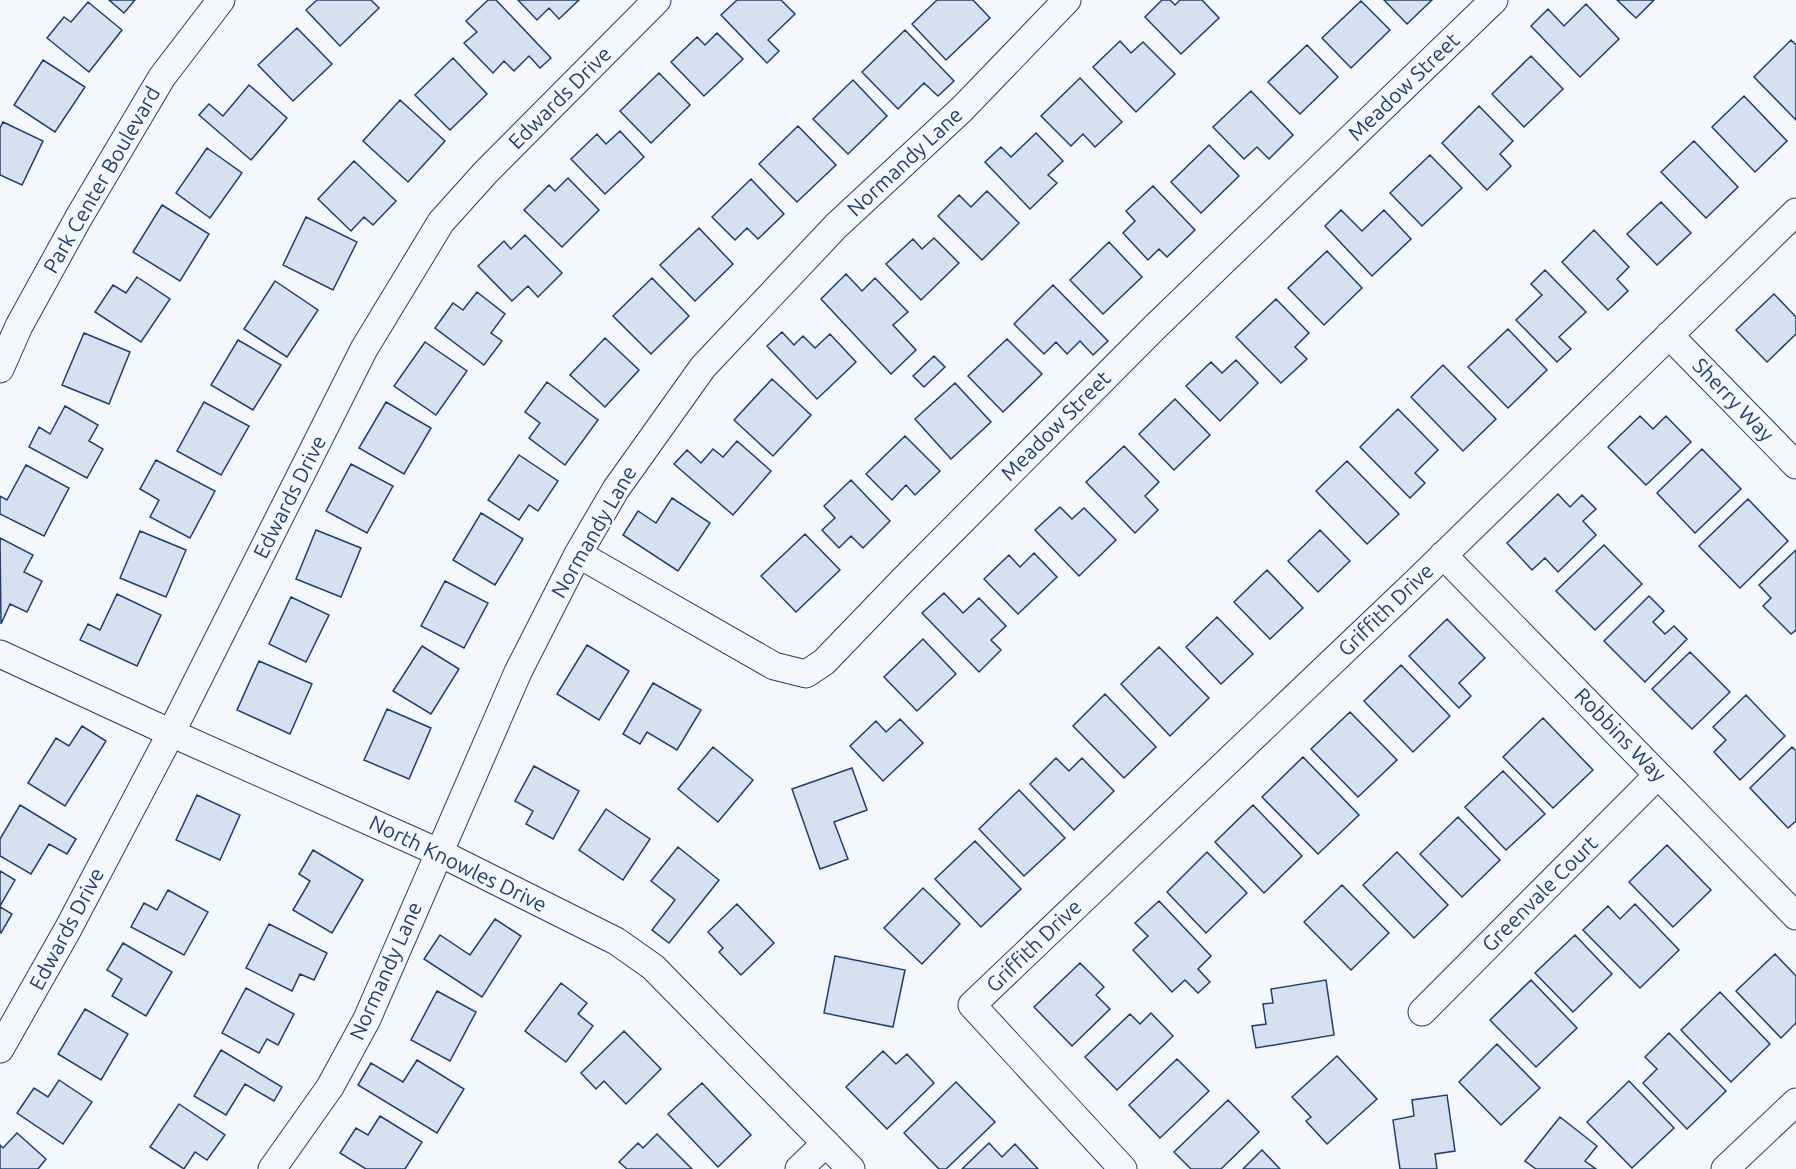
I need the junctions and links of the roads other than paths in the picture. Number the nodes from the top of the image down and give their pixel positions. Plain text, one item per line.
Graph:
1 (221, 0) edge
2 (657, 0) edge
3 (1067, 0) edge
4 (1494, 0) edge
5 (1796, 212) edge
6 (10, 320) edge
7 (1669, 335) junction
8 (0, 369) edge
9 (1796, 465) edge
10 (578, 554) junction
11 (1443, 555) junction
12 (0, 654) edge
13 (171, 733) junction
14 (1658, 775) junction
15 (438, 852) junction
16 (1796, 916) edge
17 (1422, 1012) dead end
18 (0, 1049) edge
19 (1796, 1102) edge
20 (826, 1143) junction
21 (272, 1169) edge
22 (799, 1169) edge
23 (851, 1169) edge
24 (1123, 1169) edge
25 (1725, 1169) edge

1 - 6 street, Park Center Boulevard
2 - 13 street, Edwards Drive
3 - 10 street, Normandy Lane
4 - 10 street, Meadow Street
5 - 7 street, Griffith Drive
6 - 8 street, Park Center Boulevard
7 - 9 street, Sherry Way
7 - 11 street, Griffith Drive
10 - 15 street, Normandy Lane
11 - 14 street, Robbins Way
11 - 24 street, Griffith Drive
12 - 13 street, North Knowles Drive
13 - 15 street, North Knowles Drive
13 - 18 street, Edwards Drive
14 - 16 street, Robbins Way
14 - 17 street, Greenvale Court
15 - 20 street, North Knowles Drive
15 - 21 street, Normandy Lane
19 - 25 street
20 - 22 street
20 - 23 street, North Knowles Drive

